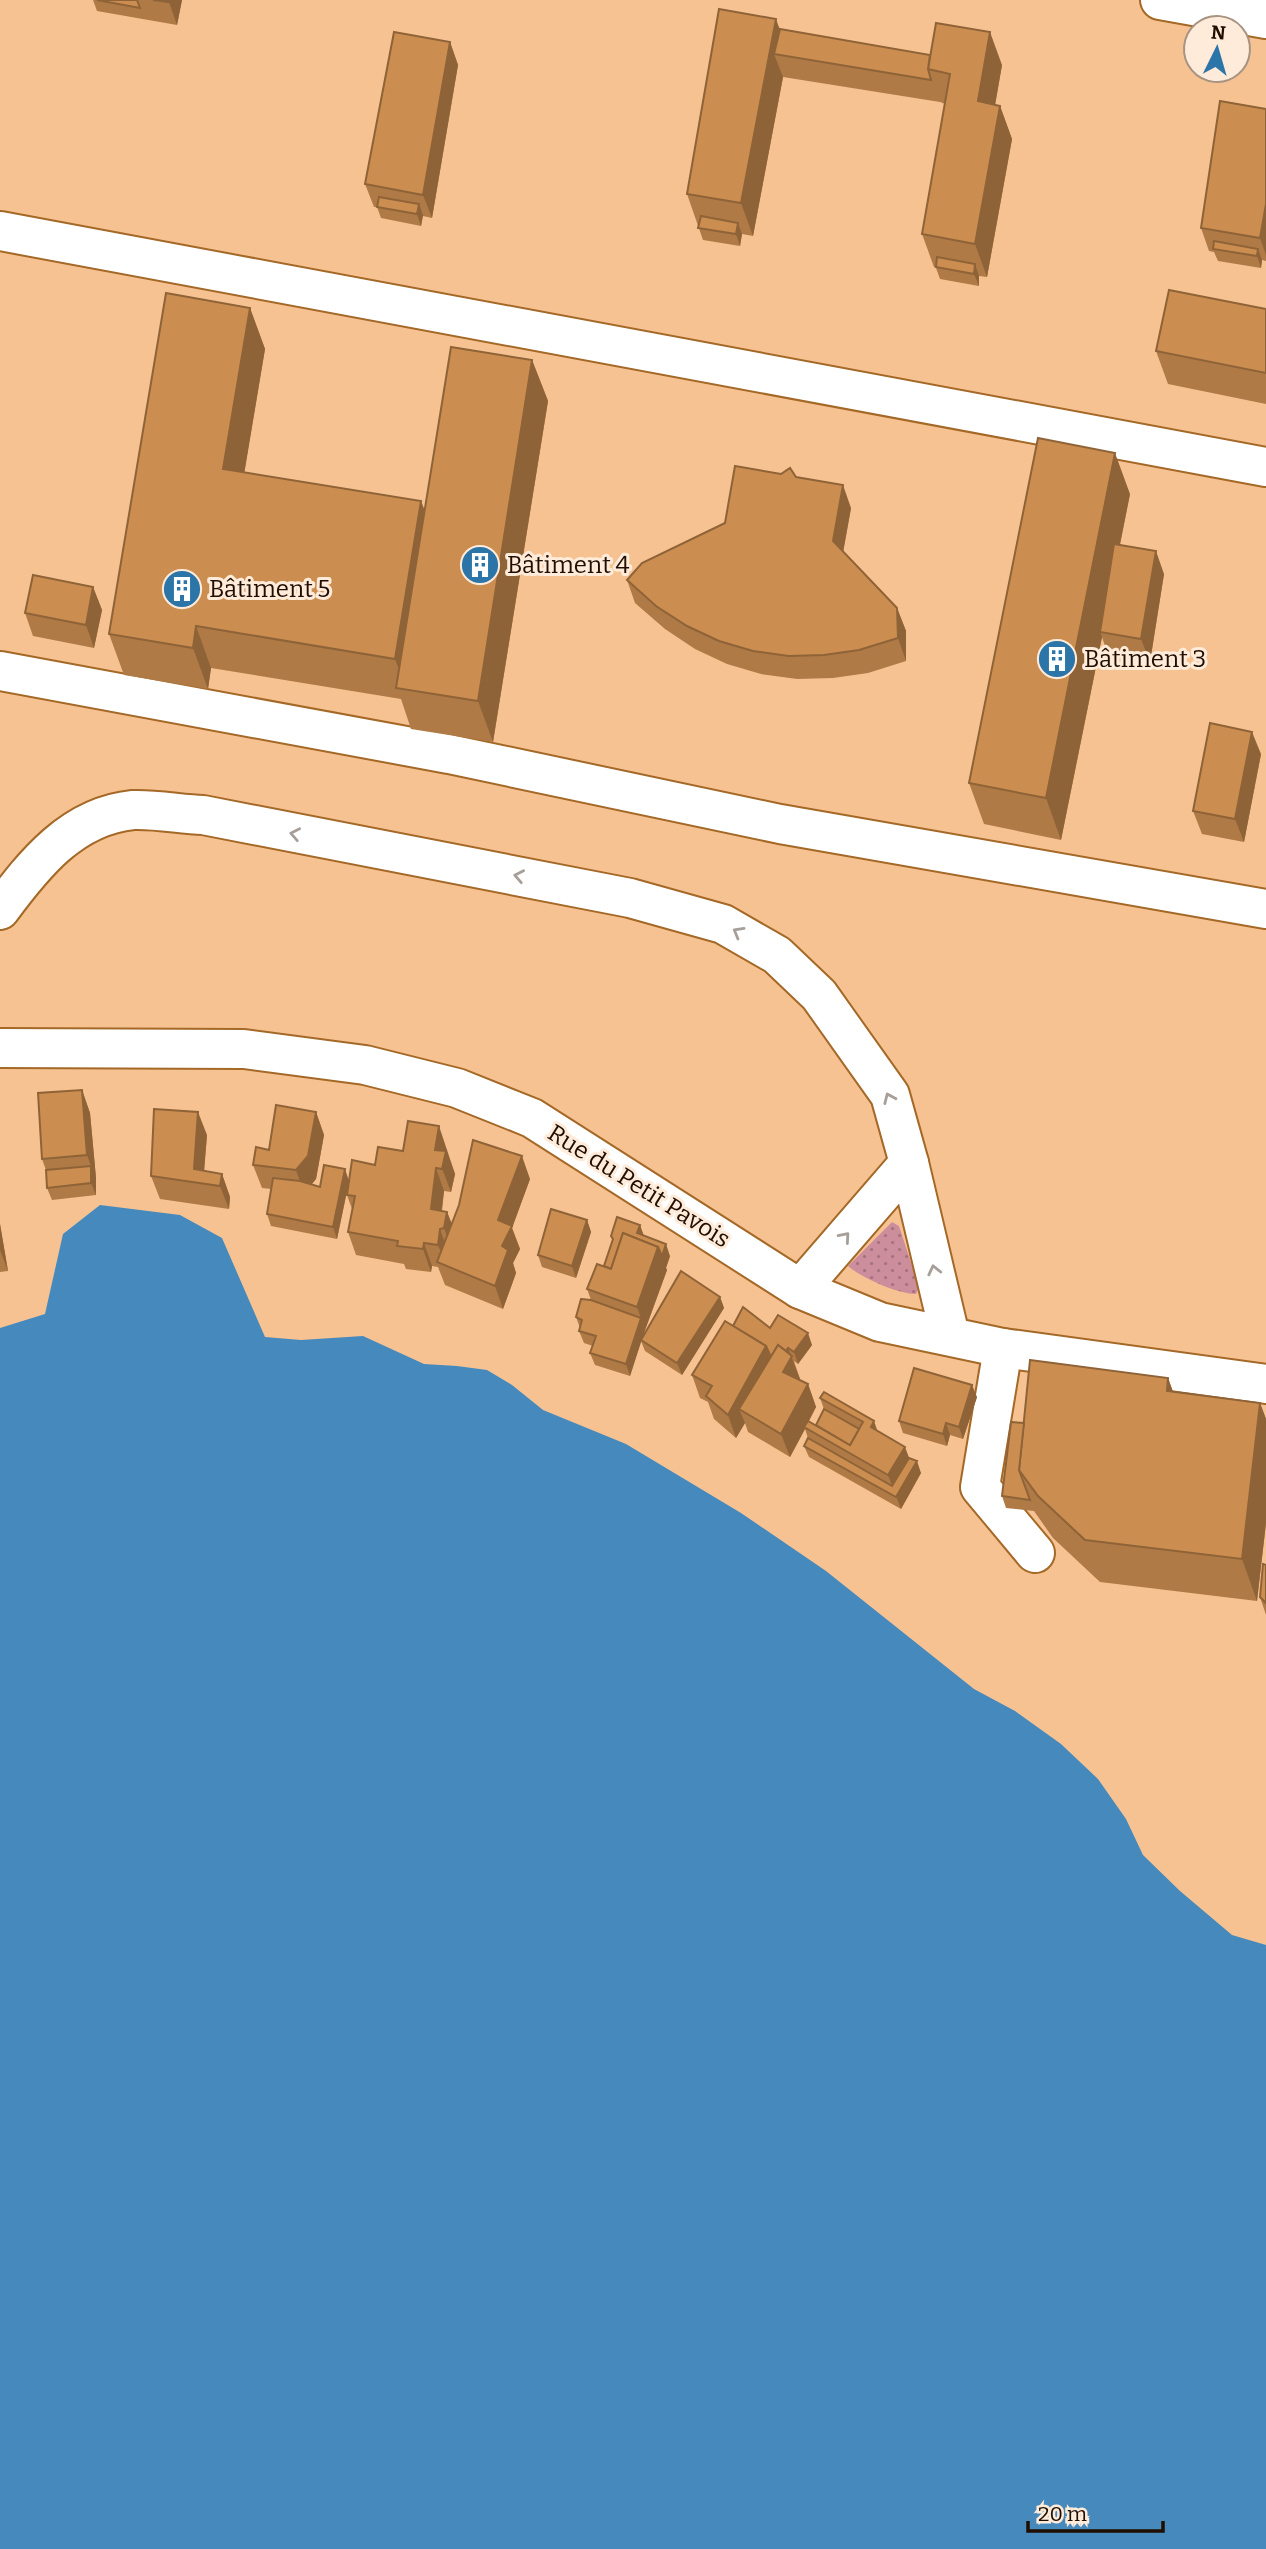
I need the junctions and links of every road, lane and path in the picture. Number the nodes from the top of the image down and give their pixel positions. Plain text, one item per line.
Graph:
1 (1172, 1) edge
2 (1266, 19) edge
3 (0, 231) edge
4 (1266, 467) edge
5 (0, 671) edge
6 (1266, 909) edge
7 (0, 910) edge
8 (0, 1048) edge
9 (909, 1163) junction
10 (800, 1289) junction
11 (950, 1336) junction
12 (1003, 1348) junction
13 (1266, 1384) edge
14 (1035, 1553) dead end

1 - 2 street
3 - 4 street
5 - 6 street
9 -> 7 street
8 - 10 street, Rue du Petit Pavois
10 -> 9 street
11 -> 9 street
10 - 11 street, Rue du Petit Pavois
11 - 12 street, Rue du Petit Pavois
12 - 13 street, Rue du Petit Pavois
12 - 14 street

